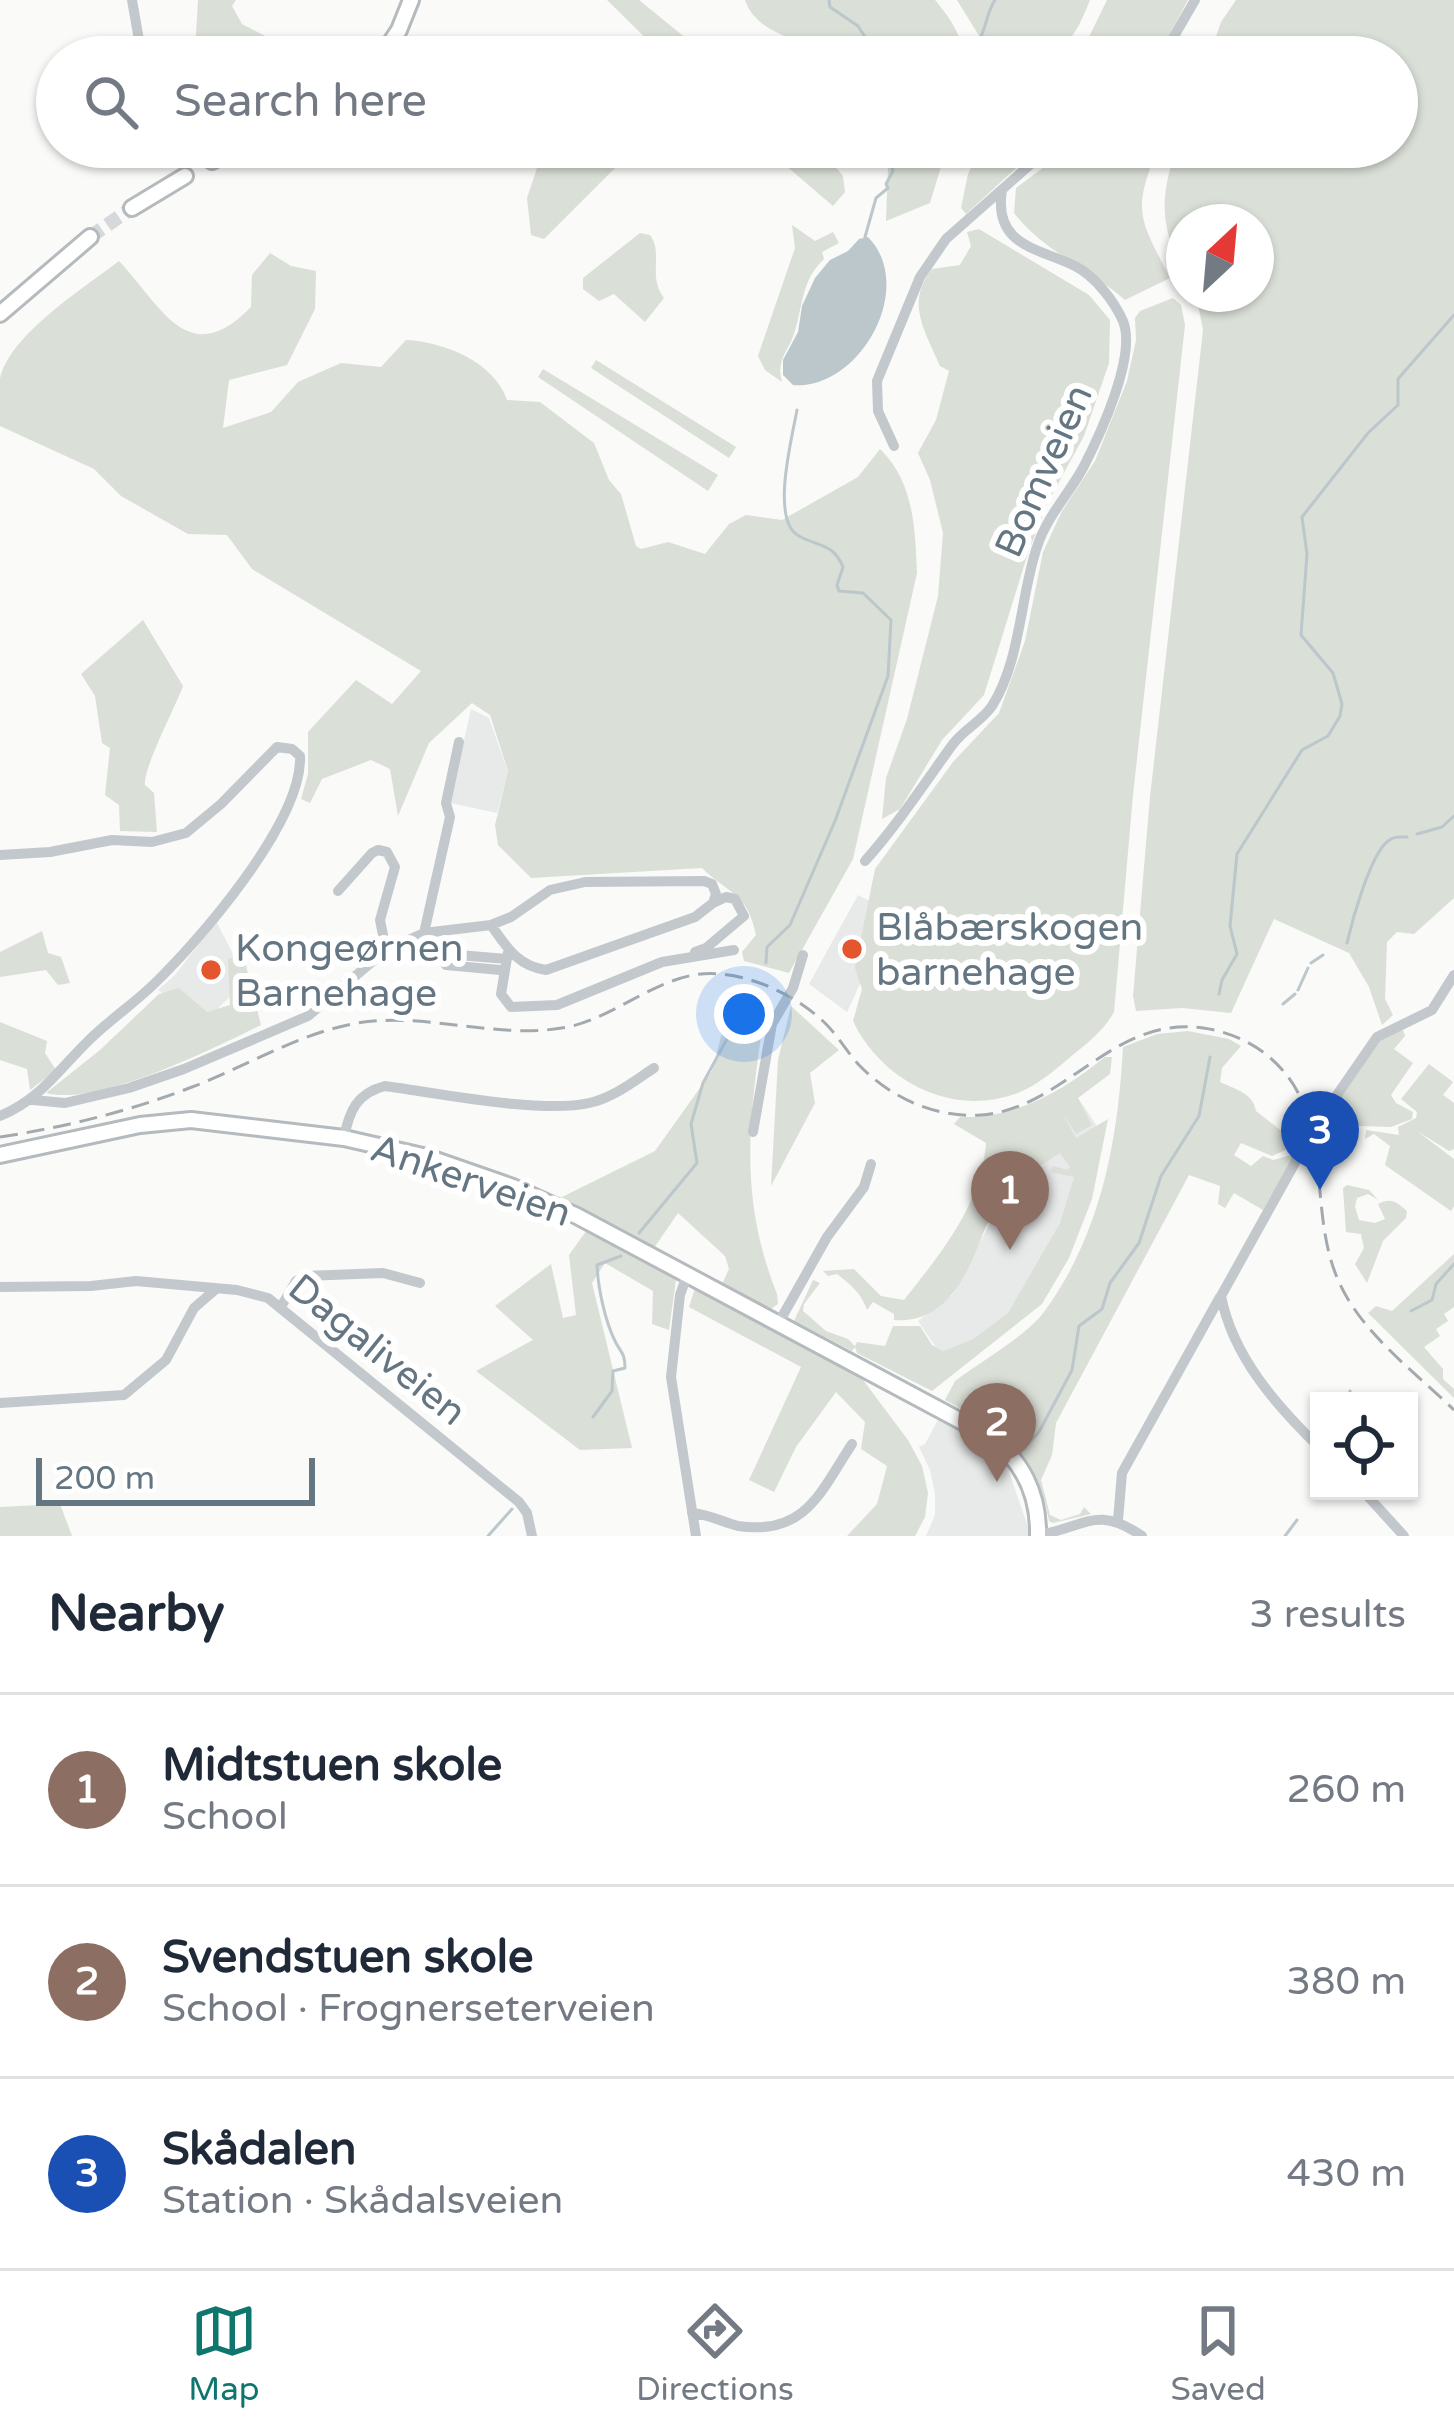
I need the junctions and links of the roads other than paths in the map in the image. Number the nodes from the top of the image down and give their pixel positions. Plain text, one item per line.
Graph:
1 (133, 0) edge
2 (411, 0) edge
3 (1195, 0) edge
4 (139, 36) edge
5 (396, 36) edge
6 (1174, 36) edge
7 (1027, 168) edge
8 (185, 176) dead end
9 (1002, 190) junction
10 (132, 208) tunnel mouth
11 (90, 237) tunnel mouth
12 (0, 314) edge
13 (894, 446) dead end
14 (460, 742) dead end
15 (0, 855) edge
16 (865, 861) dead end
17 (338, 891) dead end
18 (713, 903) junction
19 (491, 925) junction
20 (424, 933) junction
21 (386, 950) junction
22 (734, 950) dead end
23 (803, 956) dead end
24 (505, 960) junction
25 (662, 962) junction
26 (1454, 975) edge
27 (655, 1068) dead end
28 (33, 1100) junction
29 (0, 1116) edge
30 (753, 1132) dead end
31 (344, 1138) junction
32 (0, 1155) edge
33 (871, 1164) dead end
34 (687, 1275) junction
35 (420, 1283) dead end
36 (0, 1287) edge
37 (215, 1289) junction
38 (1221, 1296) junction
39 (282, 1305) junction
40 (778, 1324) junction
41 (0, 1403) edge
42 (1310, 1438) edge
43 (852, 1444) dead end
44 (1372, 1500) edge
45 (692, 1513) junction
46 (1118, 1520) junction
47 (1038, 1535) edge
48 (532, 1536) edge
49 (696, 1536) edge
50 (1142, 1536) edge
51 (1405, 1536) edge

1 - 4 street
2 - 5 main road
3 - 6 street
7 - 9 street
8 - 10 main road
9 - 13 street
9 - 16 street, Bomveien
11 - 12 main road
14 - 20 street
15 - 28 street
17 - 21 street
18 - 19 street
18 - 24 street
18 - 25 street
19 - 20 street
19 - 24 street
20 - 21 street
21 - 28 street
22 - 25 street
23 - 30 street
24 - 24 street
24 - 25 street
26 - 38 street
27 - 31 street
28 - 29 street
31 - 32 main road, Ankerveien
31 - 34 main road, Ankerveien
33 - 40 street
34 - 40 main road, Ankerveien
34 - 45 street
35 - 39 street
36 - 37 street, Dagaliveien
37 - 39 street, Dagaliveien
37 - 41 street
38 - 42 street
38 - 46 street
39 - 48 street, Dagaliveien
40 - 47 main road, Ankerveien
43 - 45 street
44 - 51 street
45 - 49 street
46 - 47 street
46 - 50 street

